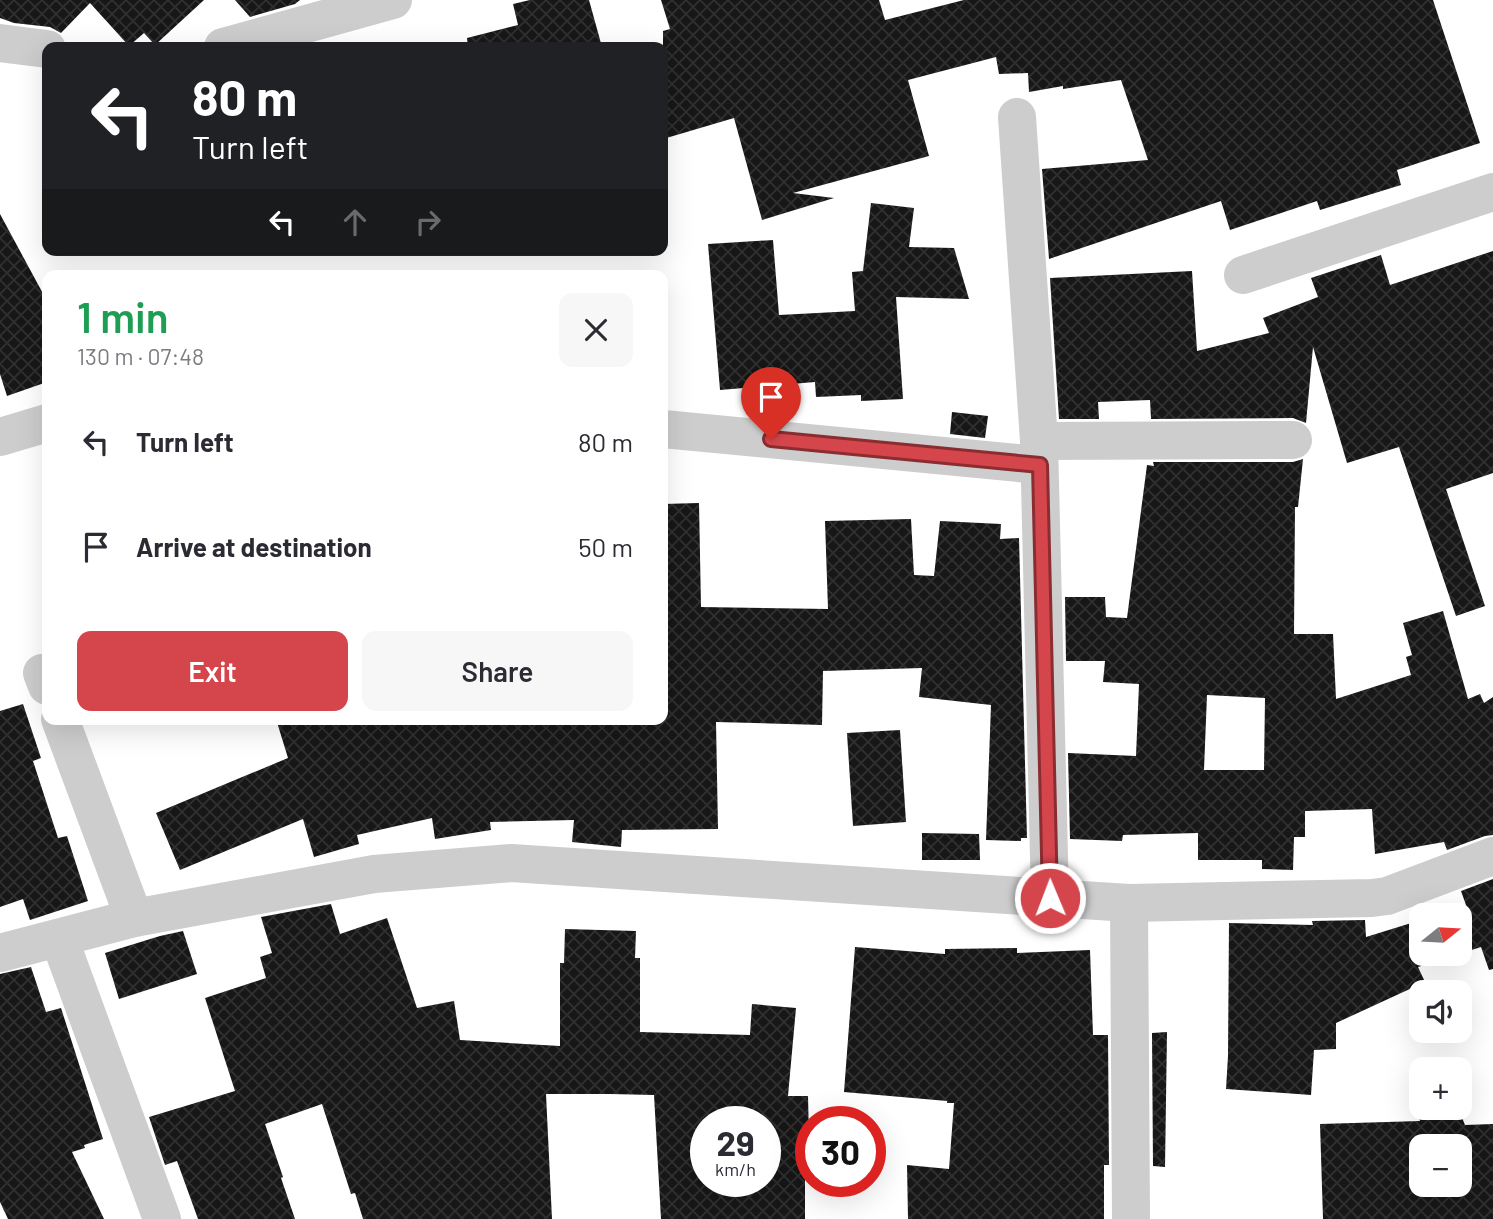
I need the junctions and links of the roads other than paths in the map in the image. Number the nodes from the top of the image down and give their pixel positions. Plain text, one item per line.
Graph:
1 (393, 0) edge
2 (241, 42) edge
3 (0, 43) edge
4 (42, 48) edge
5 (1017, 117) dead end
6 (1493, 192) edge
7 (1243, 275) dead end
8 (42, 424) edge
9 (668, 429) edge
10 (0, 437) edge
11 (1293, 440) dead end
12 (1039, 453) junction
13 (62, 725) edge
14 (1493, 856) edge
15 (1050, 898) junction
16 (1129, 903) junction
17 (134, 918) junction
18 (59, 938) junction
19 (0, 953) edge
20 (162, 1219) edge
21 (1131, 1219) edge

1 - 2 street
3 - 4 street
5 - 12 street
6 - 7 street
8 - 10 street
9 - 12 street
11 - 12 street
12 - 15 street
13 - 17 street
14 - 16 street
15 - 16 street
15 - 17 street
16 - 21 street
17 - 18 street
18 - 19 street
18 - 20 street

